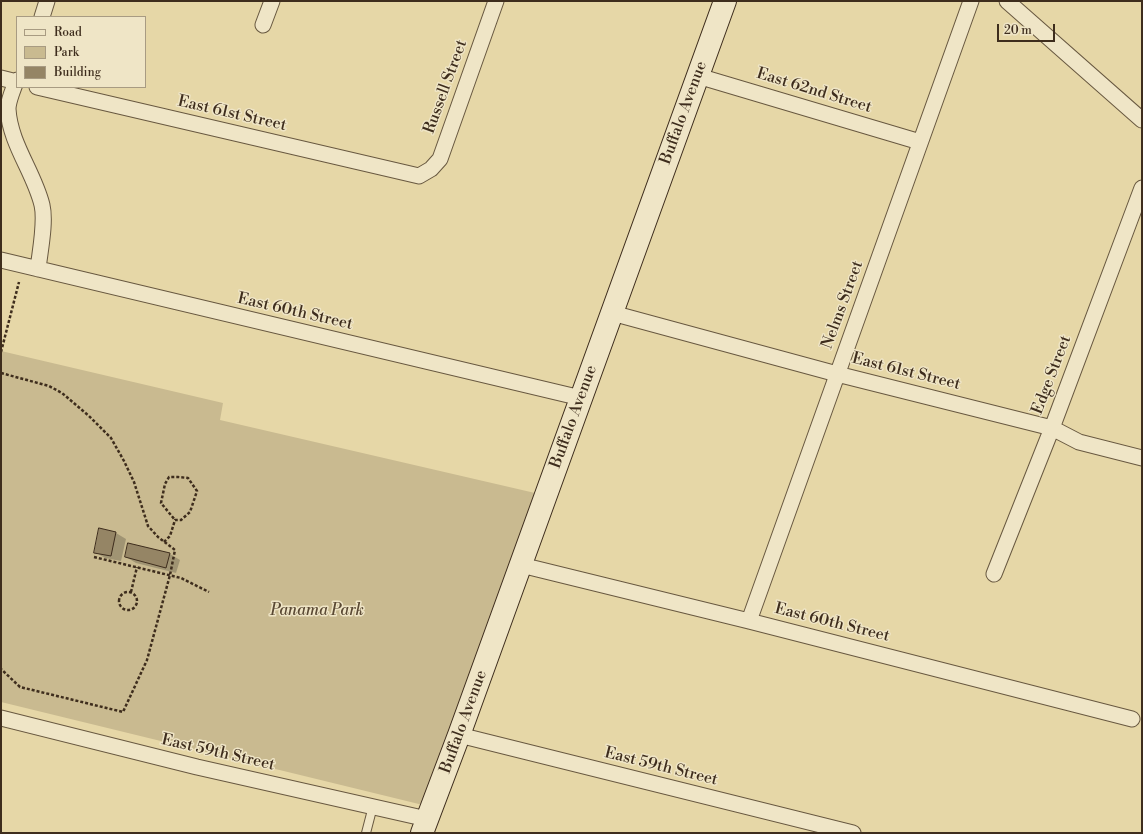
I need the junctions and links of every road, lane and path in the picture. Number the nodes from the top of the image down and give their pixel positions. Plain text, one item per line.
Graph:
1 (47, 1) edge
2 (272, 1) edge
3 (496, 1) edge
4 (725, 1) edge
5 (971, 1) edge
6 (1011, 2) edge
7 (42, 16) edge
8 (263, 25) dead end
9 (698, 76) junction
10 (1, 78) edge
11 (16, 81) edge
12 (16, 84) edge
13 (41, 88) edge
14 (1142, 120) edge
15 (920, 142) junction
16 (419, 176) joint
17 (1142, 188) edge
18 (1, 260) edge
19 (23, 266) junction
20 (38, 269) junction
21 (612, 313) junction
22 (1, 352) edge
23 (1, 373) edge
24 (837, 374) junction
25 (581, 398) junction
26 (1052, 428) junction
27 (1142, 458) edge
28 (175, 520) junction
29 (164, 542) junction
30 (94, 557) dead end
31 (521, 565) junction
32 (137, 568) junction
33 (994, 574) dead end
34 (170, 576) junction
35 (131, 592) junction
36 (209, 592) dead end
37 (749, 621) junction
38 (1, 669) edge
39 (1, 718) edge
40 (1132, 719) dead end
41 (459, 735) junction
42 (373, 806) junction
43 (424, 826) edge
44 (366, 833) edge
45 (853, 833) edge

1 - 7 street
2 - 8 street
3 - 16 street, Russell Street
4 - 9 street, Buffalo Avenue
5 - 15 street, Nelms Street
6 - 14 street
9 - 15 street, East 62nd Street
9 - 21 street, Buffalo Avenue
10 - 11 street
12 - 20 street
13 - 16 street, East 61st Street
15 - 24 street, Nelms Street
17 - 26 street, Edge Street
18 - 19 street, East 60th Street
19 - 20 street, East 60th Street
19 - 22 path
20 - 25 street, East 60th Street
21 - 24 street, East 61st Street
21 - 25 street, Buffalo Avenue
23 - 29 path
24 - 26 street, East 61st Street
24 - 37 street, Nelms Street
25 - 31 street, Buffalo Avenue
26 - 27 street, East 61st Street
26 - 33 street, Edge Street
28 - 28 path
28 - 29 path
29 - 34 path
30 - 32 path
31 - 37 street, East 60th Street
31 - 41 street, Buffalo Avenue
32 - 34 path
32 - 35 path
34 - 36 path
34 - 38 path
35 - 35 path
37 - 40 street, East 60th Street
39 - 42 street, East 59th Street
41 - 43 street, Buffalo Avenue
41 - 45 street, East 59th Street
42 - 43 street, East 59th Street
42 - 44 lane

